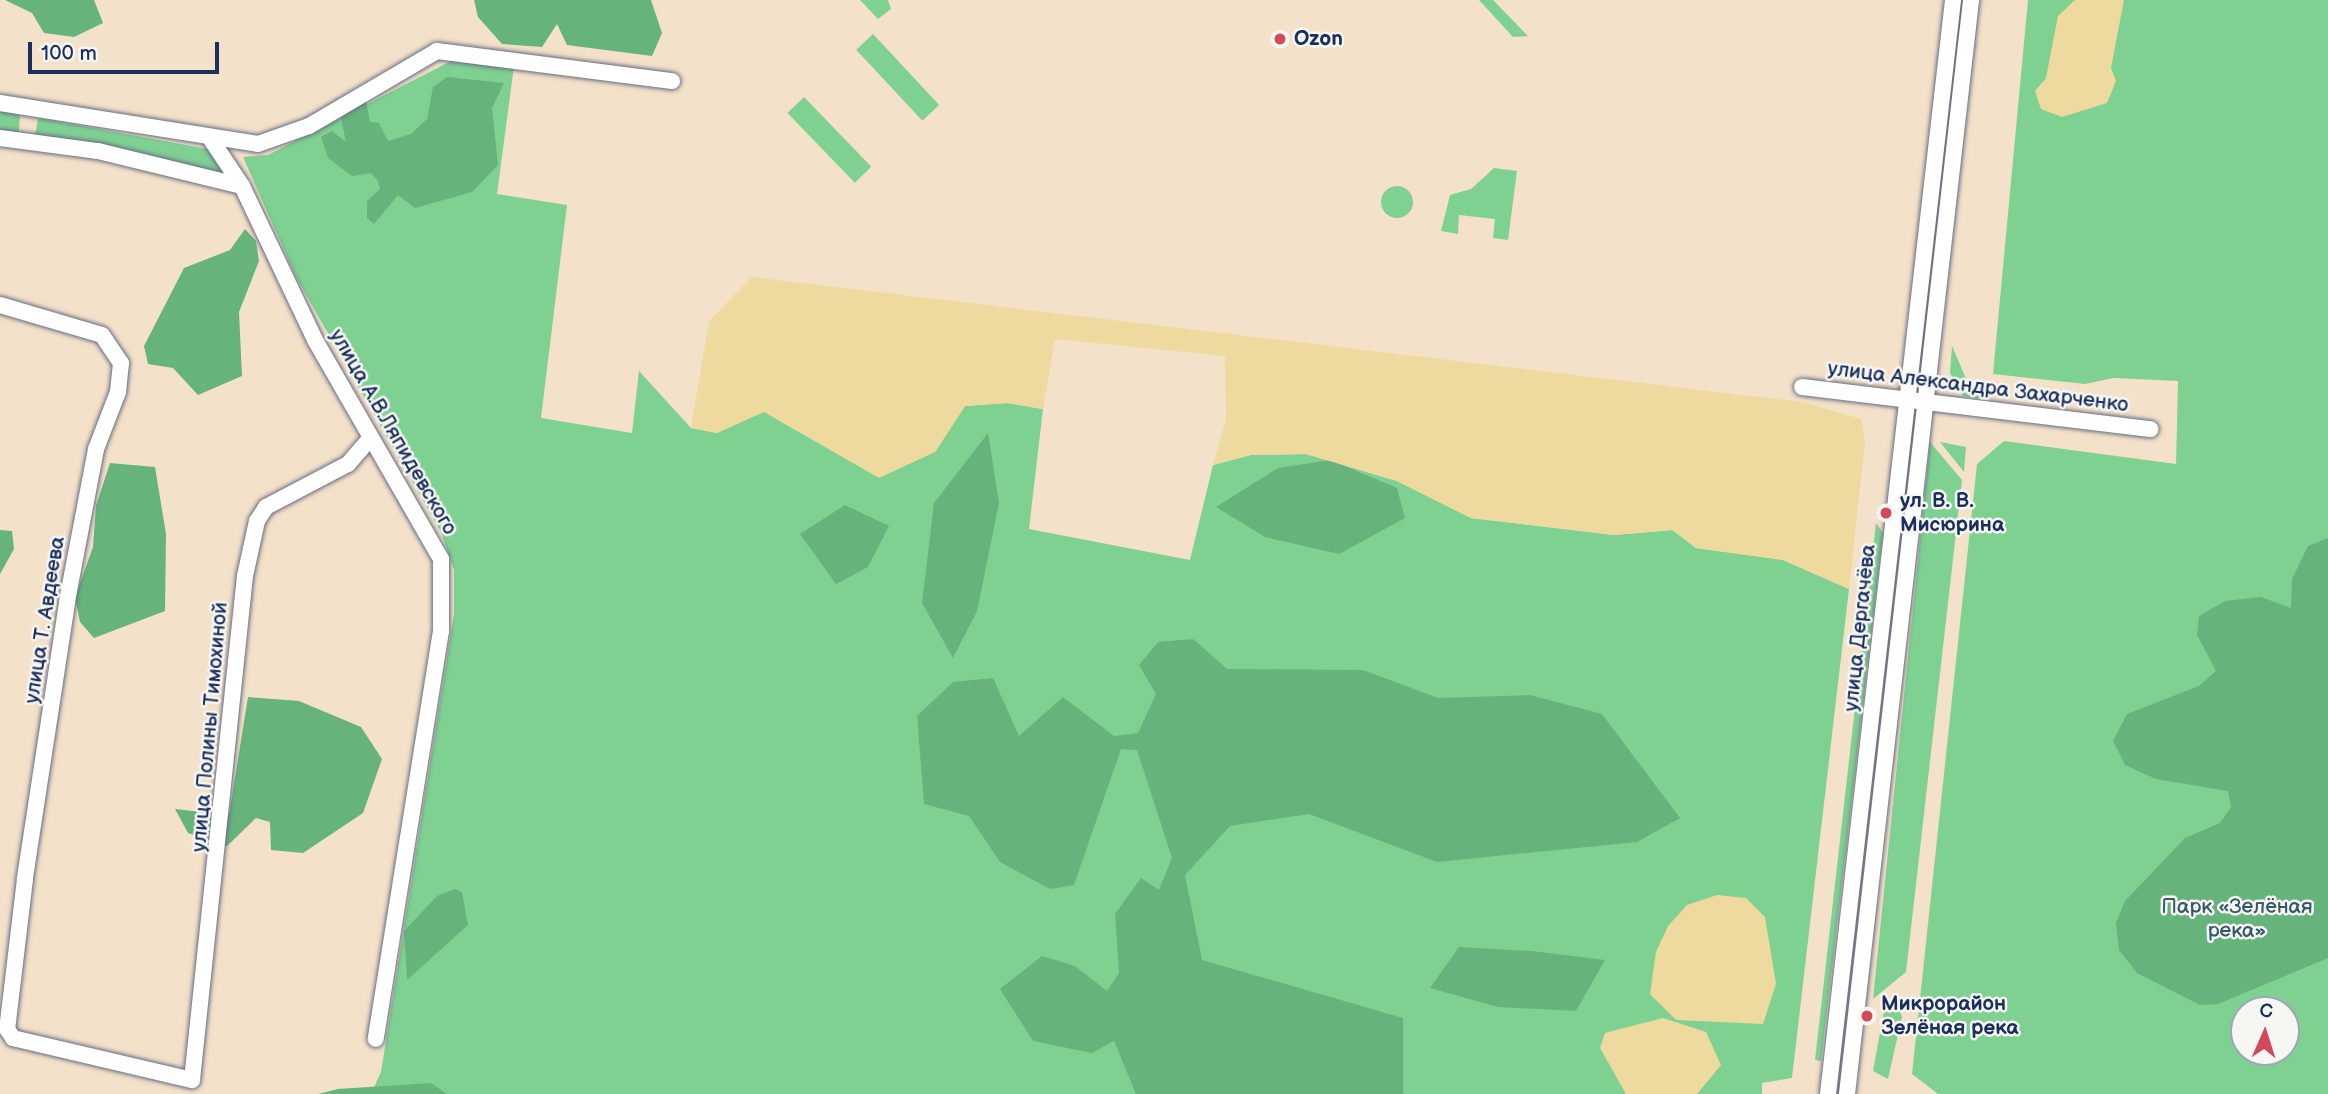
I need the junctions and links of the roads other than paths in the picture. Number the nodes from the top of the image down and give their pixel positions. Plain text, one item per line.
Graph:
1 (1953, 0) edge
2 (1971, 0) edge
3 (672, 81) dead end
4 (0, 103) edge
5 (0, 138) edge
6 (210, 138) junction
7 (242, 186) junction
8 (0, 305) edge
9 (1802, 387) dead end
10 (1906, 401) junction
11 (1926, 403) junction
12 (2150, 429) dead end
13 (370, 439) junction
14 (376, 1039) dead end
15 (192, 1080) joint
16 (1828, 1094) edge
17 (1847, 1094) edge

1 - 10 street, улица Дергачёва
2 - 11 street, улица Дергачёва
3 - 6 street
4 - 6 street
5 - 7 street
6 - 7 street, улица А.В.Ляпидевского
7 - 13 street, улица А.В.Ляпидевского
8 - 15 street, улица Т. Авдеева
9 - 10 street, улица Александра Захарченко
10 - 11 street, улица Александра Захарченко
10 - 16 street, улица Дергачёва
11 - 12 street, улица Александра Захарченко
11 - 17 street, улица Дергачёва
13 - 14 street, улица А.В.Ляпидевского
13 - 15 street, улица Полины Тимохиной

